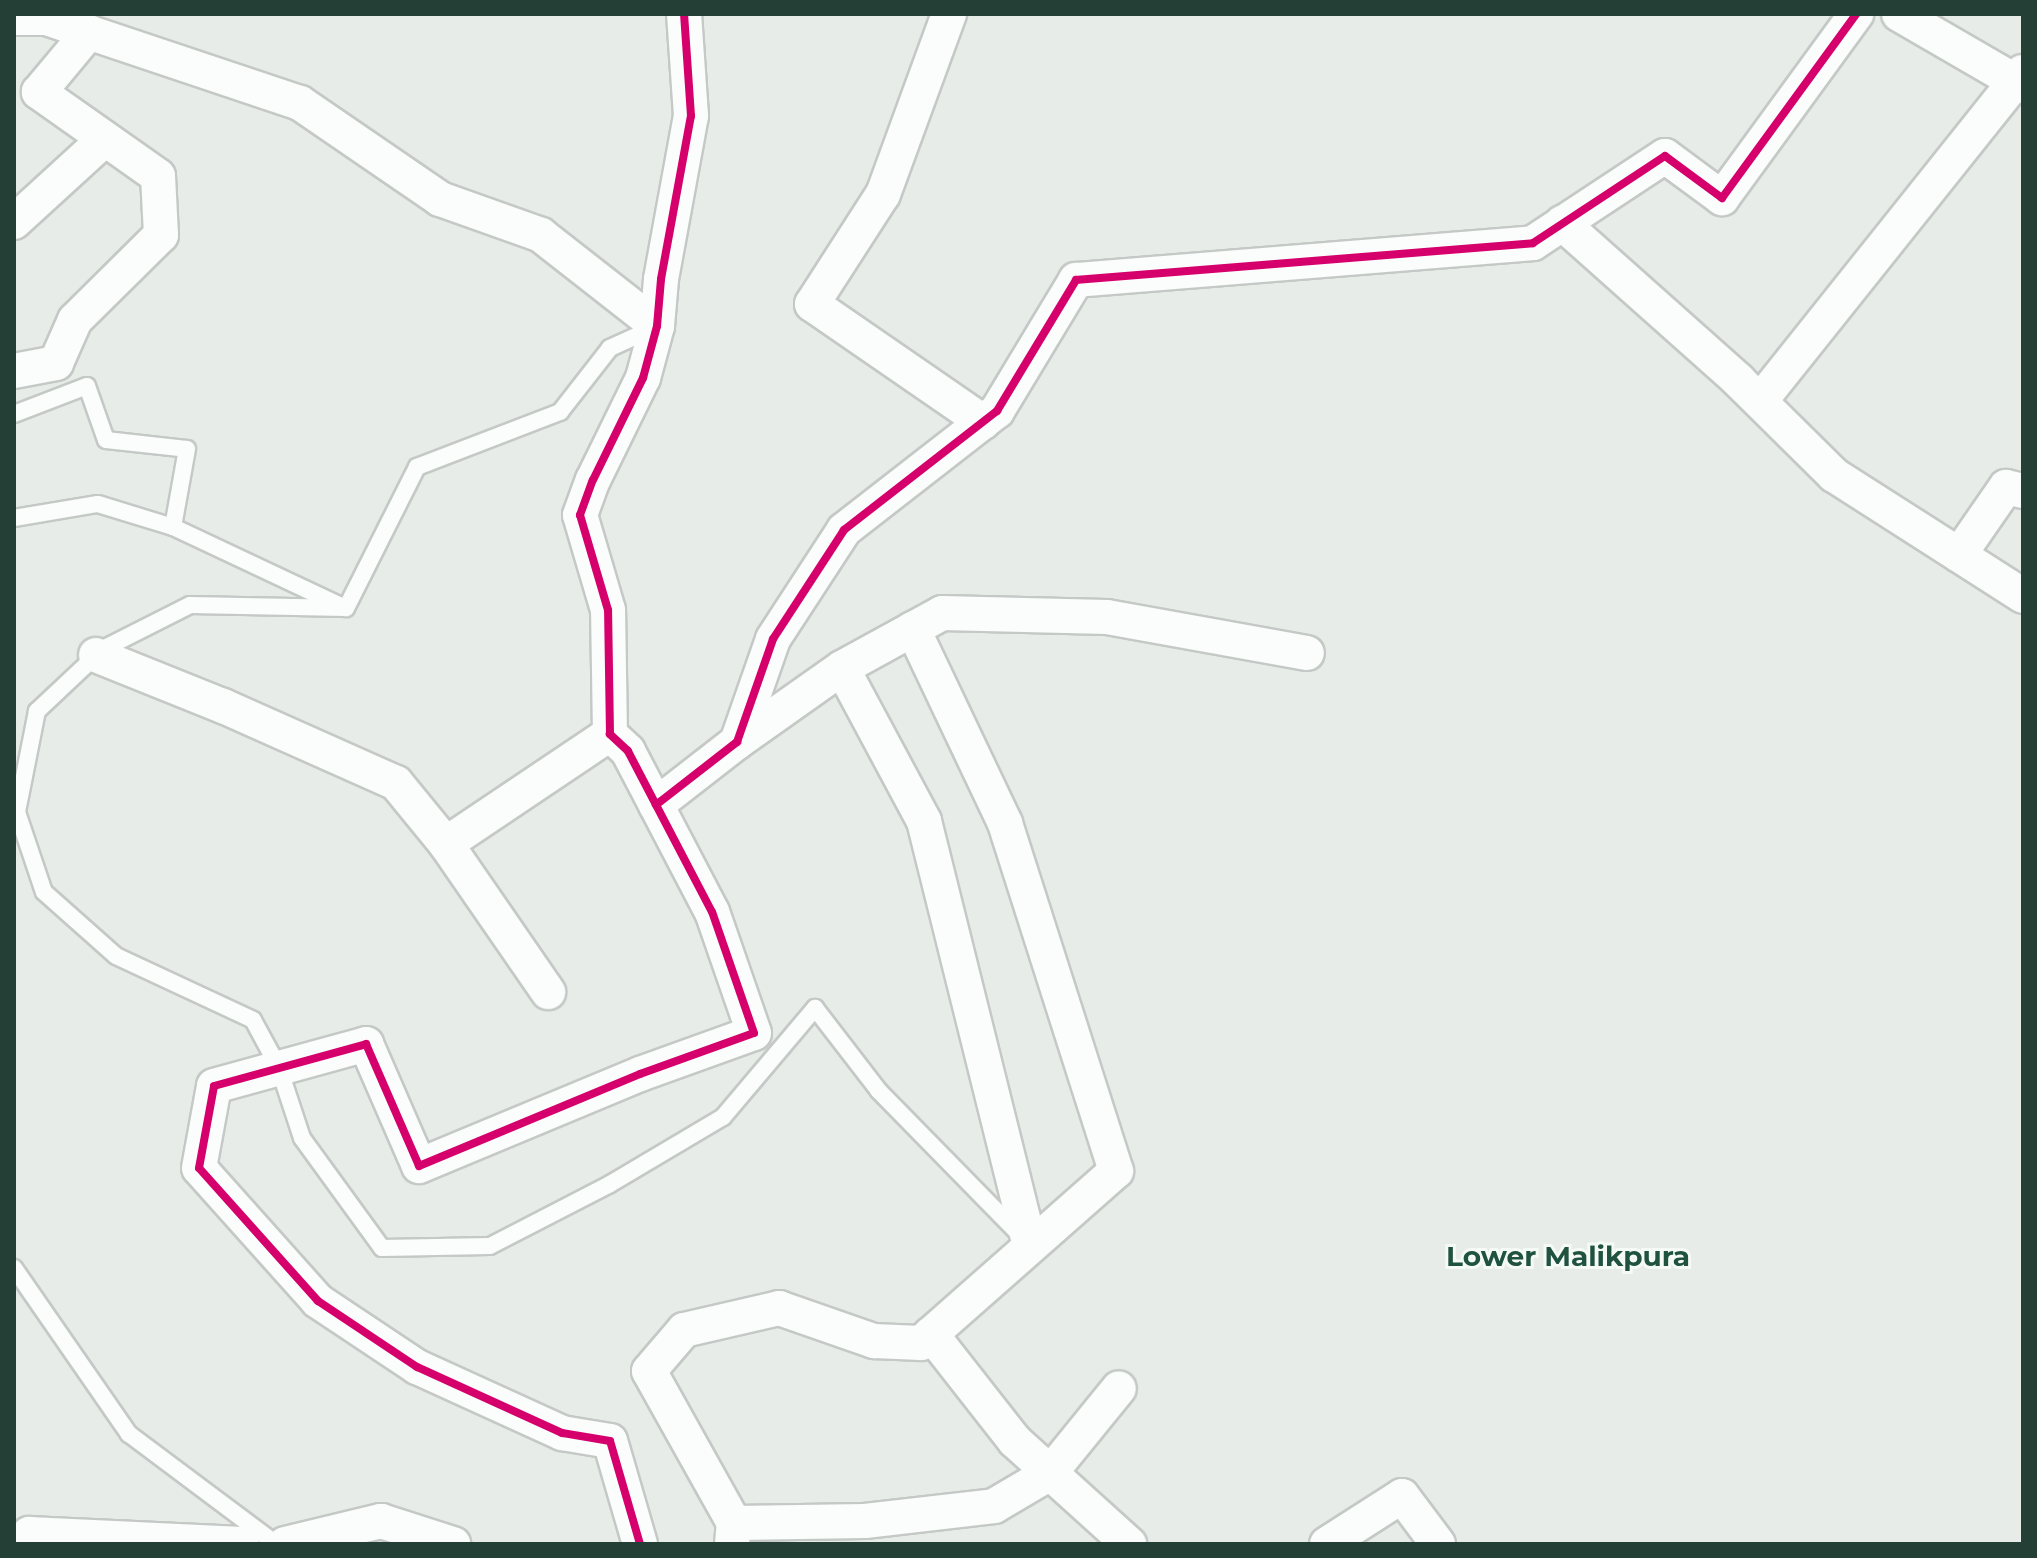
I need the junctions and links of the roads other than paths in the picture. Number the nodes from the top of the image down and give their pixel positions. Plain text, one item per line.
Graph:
1 (684, 14) edge
2 (949, 14) edge
3 (1856, 14) edge
4 (1899, 14) edge
5 (36, 17) edge
6 (89, 32) junction
7 (2021, 80) edge
8 (105, 139) junction
9 (14, 222) edge
10 (1562, 223) junction
11 (657, 326) junction
12 (14, 371) edge
13 (1760, 401) junction
14 (14, 414) edge
15 (983, 422) junction
16 (2023, 491) edge
17 (14, 518) edge
18 (173, 527) junction
19 (1959, 555) junction
20 (2023, 596) edge
21 (346, 608) junction
22 (913, 629) junction
23 (1307, 653) dead end
24 (96, 655) junction
25 (842, 668) junction
26 (610, 734) junction
27 (737, 742) junction
28 (656, 805) junction
29 (446, 844) junction
30 (548, 992) dead end
31 (279, 1068) junction
32 (1030, 1245) junction
33 (14, 1268) edge
34 (931, 1334) junction
35 (1119, 1388) dead end
36 (1050, 1473) junction
37 (733, 1533) edge
38 (25, 1544) edge
39 (242, 1544) edge
40 (276, 1544) edge
41 (285, 1544) edge
42 (453, 1544) edge
43 (640, 1544) edge
44 (1129, 1544) edge
45 (1327, 1544) edge
46 (1438, 1544) edge

1 - 11 street
2 - 15 street
3 - 10 street
4 - 7 street
5 - 6 street
6 - 8 street
6 - 11 street
7 - 13 street
8 - 9 street
8 - 12 street
10 - 13 street
10 - 15 street
11 - 21 lane
11 - 26 street
13 - 19 street
14 - 18 lane
15 - 27 street
16 - 19 street
17 - 18 lane
18 - 21 lane
19 - 20 street
21 - 24 lane
22 - 23 street
22 - 25 street
22 - 32 street
24 - 29 street
24 - 31 lane
25 - 27 street
25 - 32 street
26 - 28 street
26 - 29 street
27 - 28 street
28 - 31 street
29 - 30 street
31 - 32 lane
31 - 43 street
32 - 34 street
33 - 40 lane
34 - 36 street
34 - 37 street
35 - 36 street
36 - 37 street
36 - 44 street
38 - 39 street
41 - 42 street
45 - 46 street

